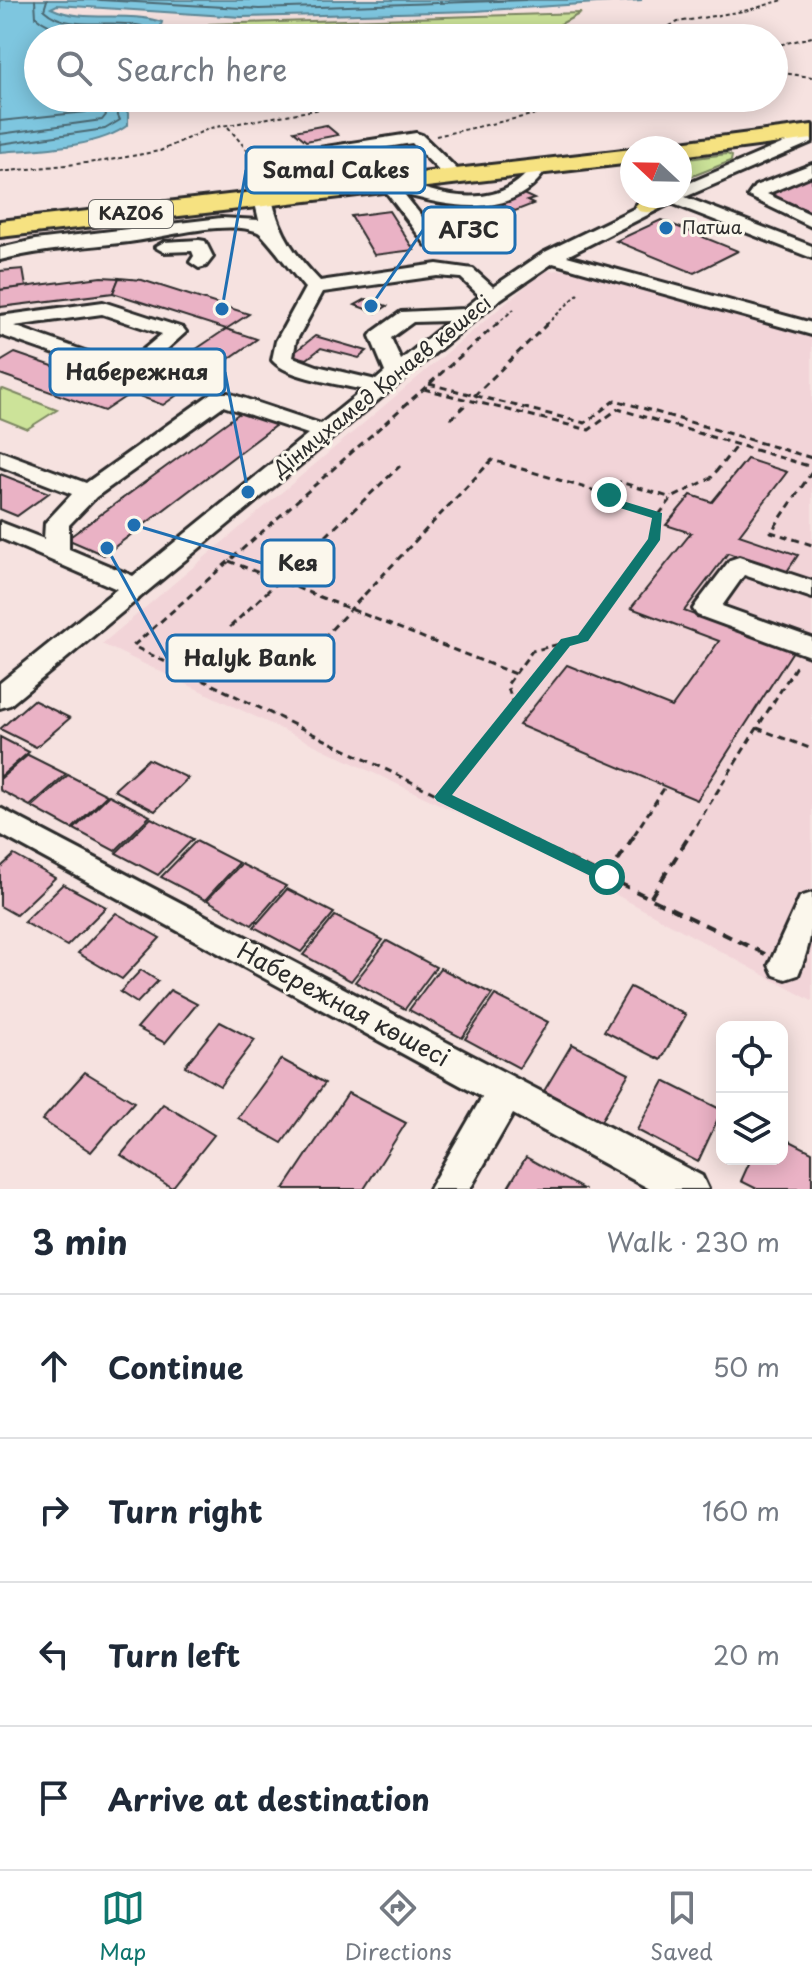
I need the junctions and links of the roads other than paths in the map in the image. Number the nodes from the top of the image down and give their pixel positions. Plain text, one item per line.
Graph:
1 (812, 134) edge
2 (692, 148) edge
3 (300, 156) road end
4 (620, 158) edge
5 (580, 163) junction
6 (620, 163) edge
7 (540, 167) junction
8 (812, 169) edge
9 (455, 177) junction
10 (392, 184) junction
11 (692, 187) edge
12 (263, 199) junction
13 (646, 208) edge
14 (692, 208) edge
15 (812, 222) edge
16 (0, 229) edge
17 (269, 231) junction
18 (432, 241) dead end
19 (812, 252) edge
20 (0, 254) edge
21 (550, 257) junction
22 (199, 262) dead end
23 (0, 263) edge
24 (315, 287) junction
25 (492, 296) junction
26 (469, 315) junction
27 (0, 322) edge
28 (0, 328) edge
29 (812, 329) edge
30 (389, 381) junction
31 (326, 433) junction
32 (0, 458) edge
33 (88, 492) junction
34 (0, 529) edge
35 (56, 552) junction
36 (136, 587) junction
37 (812, 590) edge
38 (810, 647) edge
39 (0, 698) edge
40 (0, 820) edge
41 (812, 906) edge
42 (786, 965) road end
43 (505, 1093) junction
44 (449, 1189) edge
45 (688, 1189) edge

1 - 2 highway
1 - 11 street, Дінмұхамед Қонаев көшесі
3 - 9 street
4 - 5 highway, KАZ06
5 - 6 highway
5 - 7 highway, KАZ06
7 - 9 highway, KАZ06
7 - 10 street
8 - 15 street
9 - 10 highway, KАZ06
10 - 12 highway, KАZ06
10 - 18 street
12 - 16 highway, KАZ06
12 - 17 street
13 - 21 street, Дінмұхамед Қонаев көшесі
14 - 19 street
17 - 20 street
17 - 24 street
21 - 25 street, Дінмұхамед Қонаев көшесі
21 - 29 street
22 - 23 street
24 - 25 street
24 - 30 street
25 - 26 street, Дінмұхамед Қонаев көшесі
26 - 30 street, Дінмұхамед Қонаев көшесі
26 - 30 street
27 - 28 street
30 - 31 street, Дінмұхамед Қонаев көшесі
31 - 33 street
31 - 36 street, Дінмұхамед Қонаев көшесі
32 - 33 street
33 - 35 street
34 - 35 street
35 - 36 street
36 - 39 street, Дінмұхамед Қонаев көшесі
37 - 38 street
40 - 43 street, Набережная көшесі
41 - 42 street
43 - 44 street
43 - 45 street, Набережная көшесі

